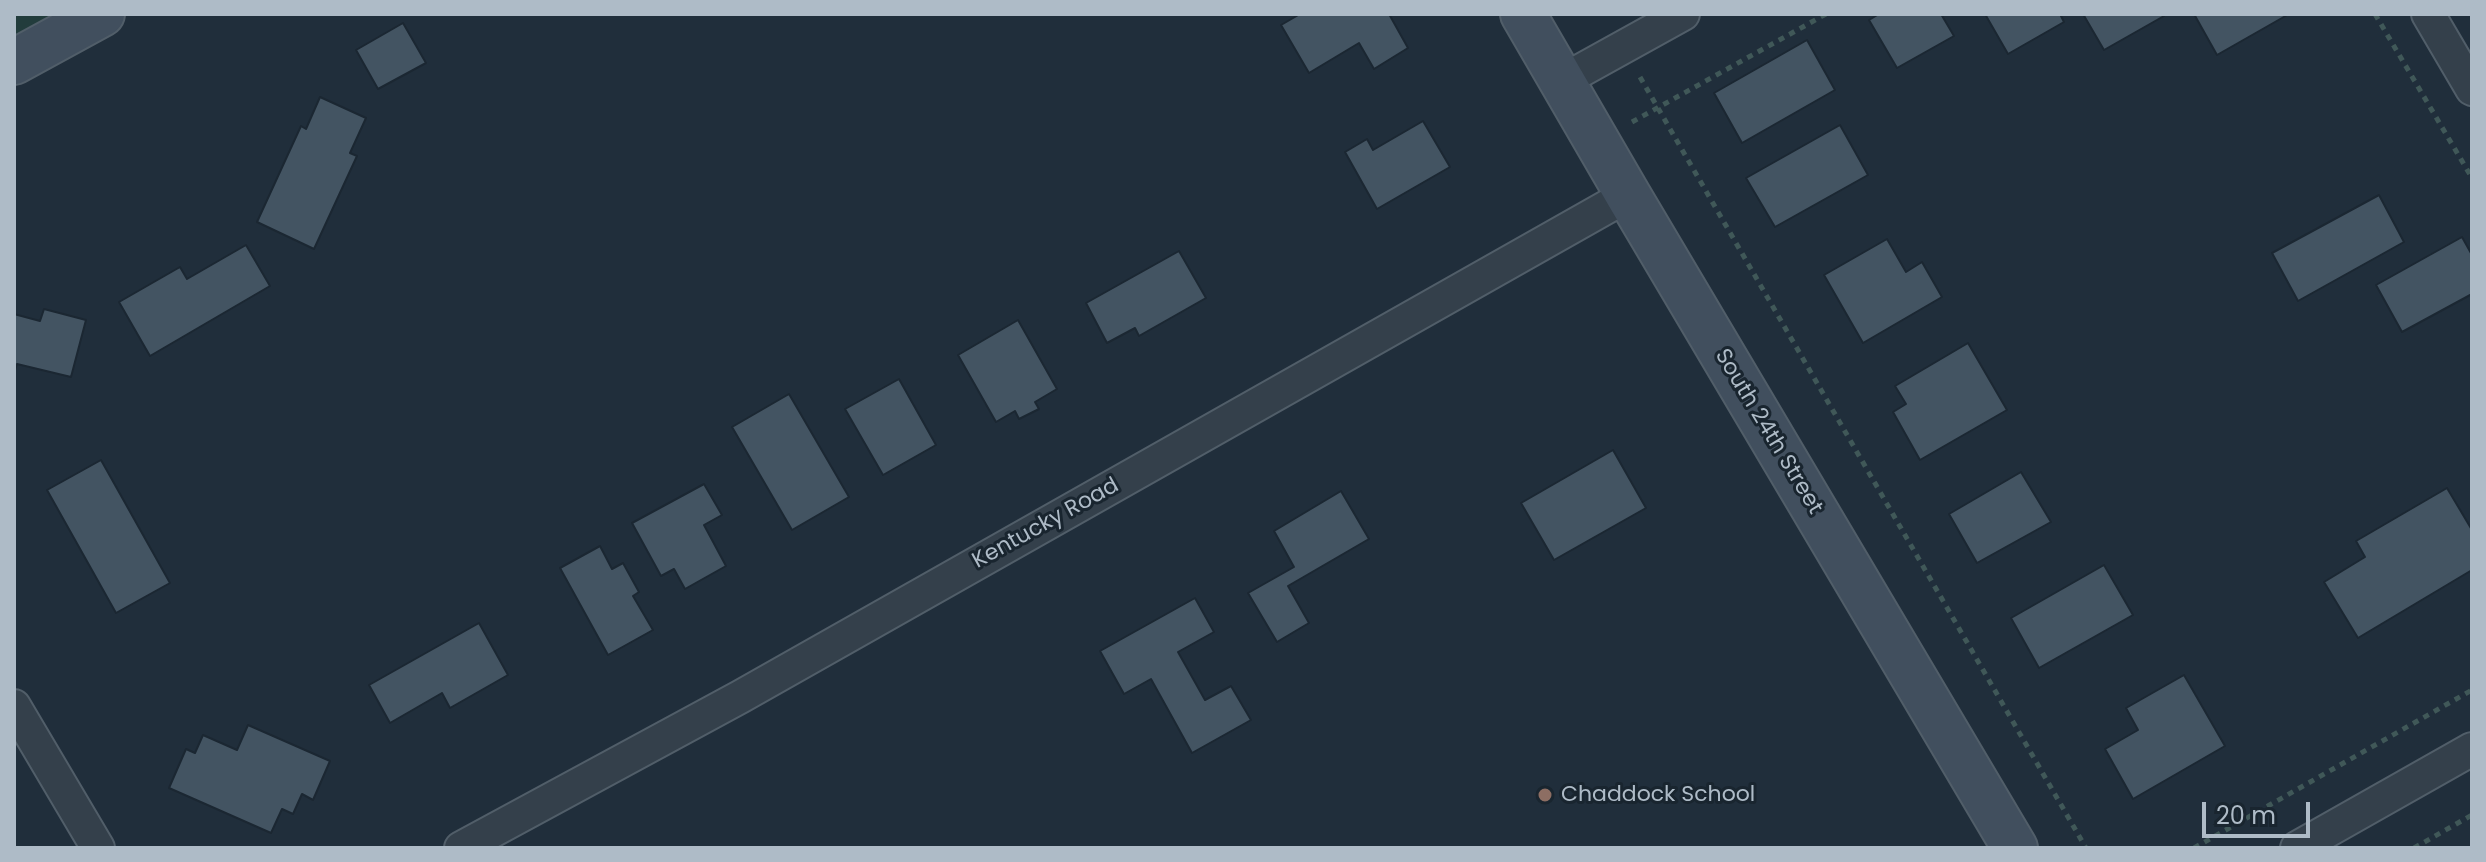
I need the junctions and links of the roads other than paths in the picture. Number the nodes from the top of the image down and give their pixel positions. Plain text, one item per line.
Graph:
1 (102, 14) edge
2 (1523, 14) edge
3 (1683, 14) edge
4 (2428, 14) edge
5 (14, 62) edge
6 (1562, 81) junction
7 (2472, 89) edge
8 (1628, 195) junction
9 (14, 706) edge
10 (2472, 749) edge
11 (98, 848) edge
12 (461, 848) edge
13 (2015, 848) edge
14 (2297, 848) edge

1 - 5 main road
2 - 6 main road, South 24th Street
3 - 6 street
4 - 7 street
6 - 8 main road, South 24th Street
8 - 12 street, Kentucky Road
8 - 13 main road, South 24th Street
9 - 11 street
10 - 14 street

